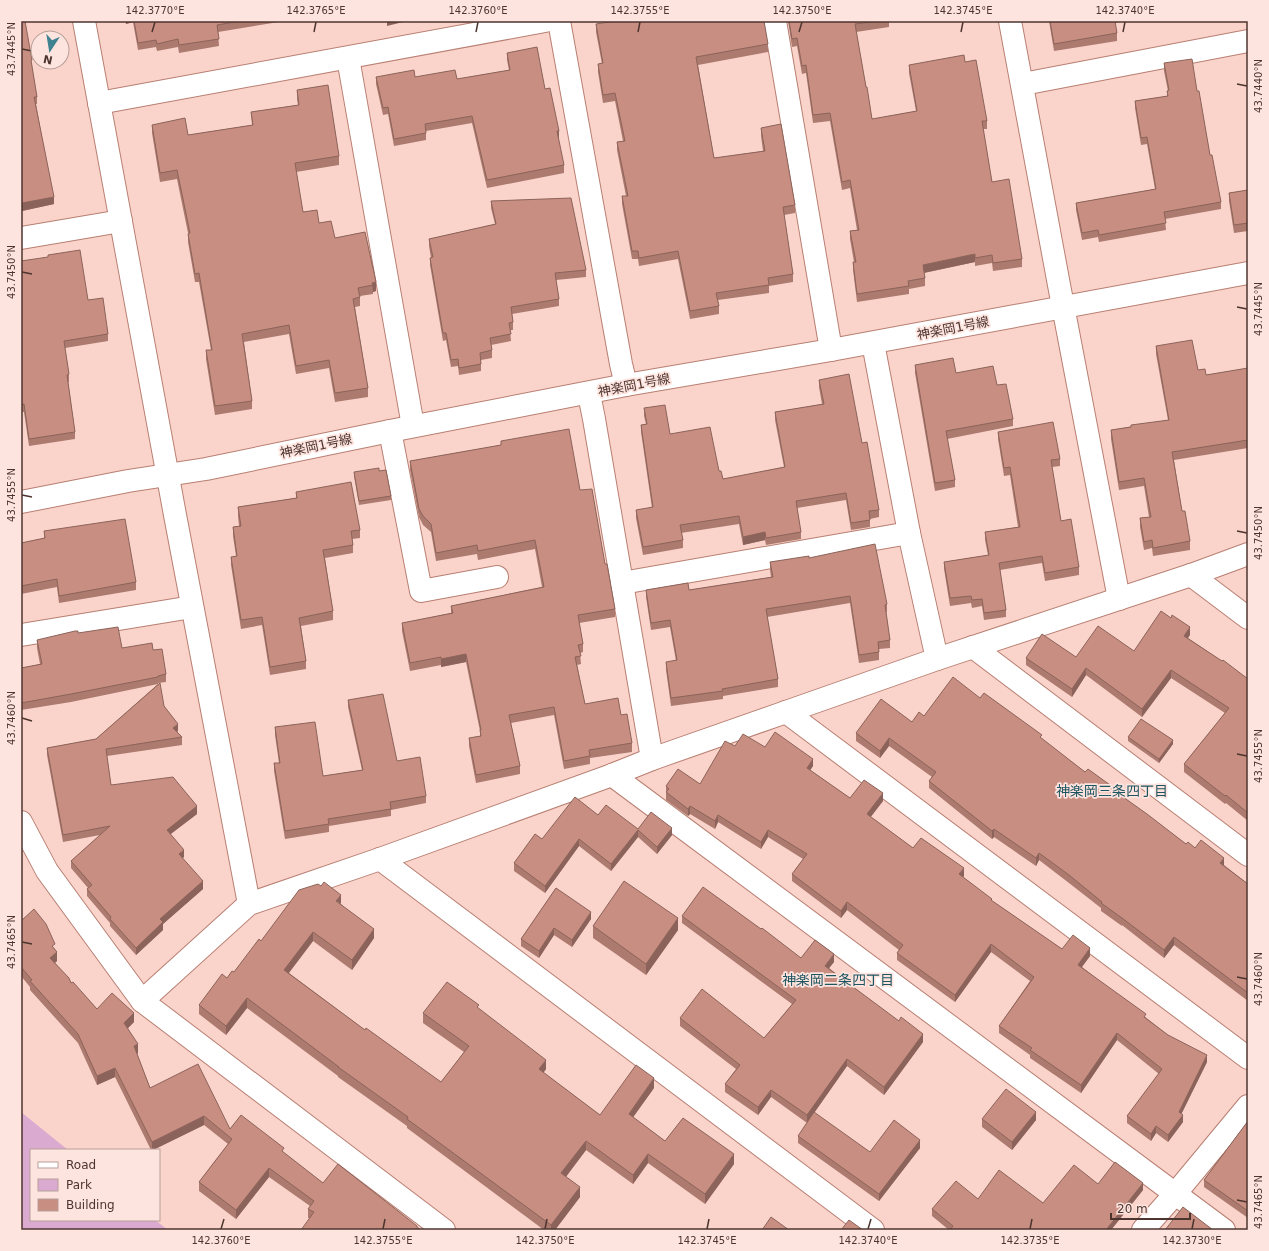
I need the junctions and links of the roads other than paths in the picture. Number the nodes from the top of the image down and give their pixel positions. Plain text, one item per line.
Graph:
1 (84, 21) edge
2 (545, 21) edge
3 (559, 21) edge
4 (775, 21) edge
5 (1010, 21) edge
6 (1248, 41) edge
7 (348, 58) junction
8 (1022, 84) junction
9 (99, 104) junction
10 (121, 221) junction
11 (21, 238) edge
12 (1248, 273) edge
13 (1063, 307) junction
14 (874, 342) junction
15 (831, 350) junction
16 (626, 386) junction
17 (589, 394) junction
18 (412, 426) junction
19 (390, 431) junction
20 (167, 475) junction
21 (21, 502) edge
22 (909, 532) junction
23 (1248, 554) edge
24 (1191, 575) junction
25 (497, 577) dead end
26 (622, 583) junction
27 (1119, 599) junction
28 (192, 607) junction
29 (1248, 618) edge
30 (21, 635) edge
31 (973, 647) junction
32 (937, 659) junction
33 (786, 712) junction
34 (652, 759) junction
35 (612, 775) junction
36 (21, 822) edge
37 (1248, 856) edge
38 (380, 859) junction
39 (249, 904) junction
40 (142, 1001) junction
41 (1248, 1058) edge
42 (1248, 1106) edge
43 (1175, 1194) junction
44 (444, 1230) edge
45 (873, 1230) edge
46 (1143, 1230) edge
47 (1224, 1230) edge

1 - 9 street
2 - 7 street
3 - 16 street
4 - 15 street
5 - 8 street
6 - 8 street
7 - 9 street
7 - 18 street
8 - 13 street
9 - 10 street
10 - 11 street
10 - 20 street
12 - 13 street, 神楽岡1号線
13 - 14 street, 神楽岡1号線
13 - 27 street
14 - 15 street, 神楽岡1号線
14 - 22 street
15 - 16 street, 神楽岡1号線
16 - 17 street, 神楽岡1号線
17 - 18 street, 神楽岡1号線
17 - 26 street
18 - 19 street, 神楽岡1号線
19 - 20 street, 神楽岡1号線
19 - 25 street
20 - 21 street, 神楽岡1号線
20 - 28 street
22 - 26 street
22 - 32 street
23 - 24 street
24 - 27 street
24 - 29 street
26 - 34 street
27 - 31 street
28 - 30 street
28 - 39 street
31 - 32 street
31 - 37 street
32 - 33 street
33 - 34 street
33 - 41 street
34 - 35 street
35 - 38 street
35 - 43 street
36 - 40 street
38 - 39 street
38 - 45 street
39 - 40 street
40 - 44 street
42 - 43 street
43 - 46 street
43 - 47 street

